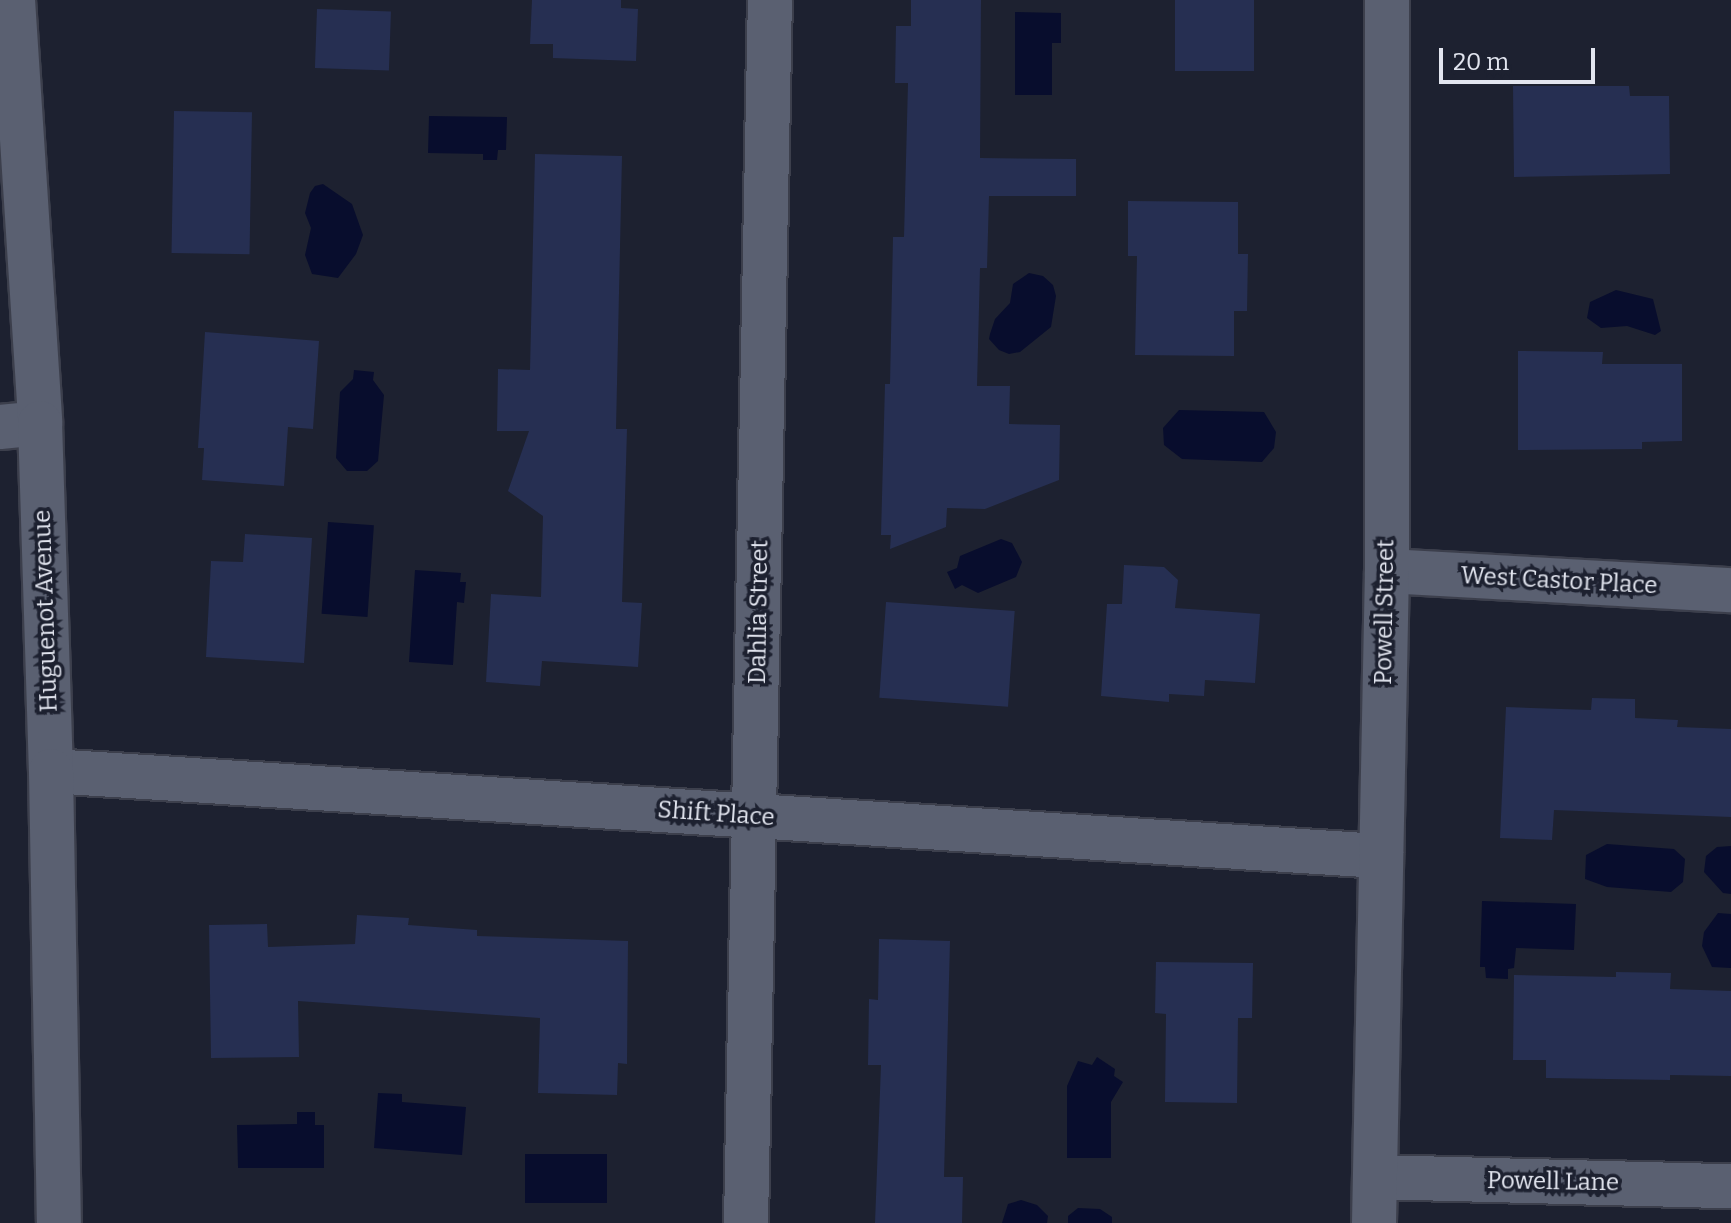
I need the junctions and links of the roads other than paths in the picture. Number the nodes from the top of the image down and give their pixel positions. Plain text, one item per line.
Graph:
1 (13, 0) edge
2 (770, 0) edge
3 (1387, 0) edge
4 (20, 425) edge
5 (1387, 571) junction
6 (1731, 590) edge
7 (51, 771) junction
8 (753, 816) junction
9 (1381, 856) junction
10 (1376, 1177) junction
11 (1731, 1186) edge
12 (59, 1223) edge
13 (746, 1223) edge
14 (1374, 1223) edge

1 - 4 street, Huguenot Avenue
2 - 8 street, Dahlia Street
3 - 5 street, Powell Street
4 - 7 street, Huguenot Avenue
5 - 6 street, West Castor Place
5 - 9 street, Powell Street
7 - 8 street, Shift Place
7 - 12 street, Huguenot Avenue
8 - 9 street, Shift Place
8 - 13 street, Dahlia Street
9 - 10 street, Powell Street
10 - 11 street, Powell Lane
10 - 14 street, Powell Street

